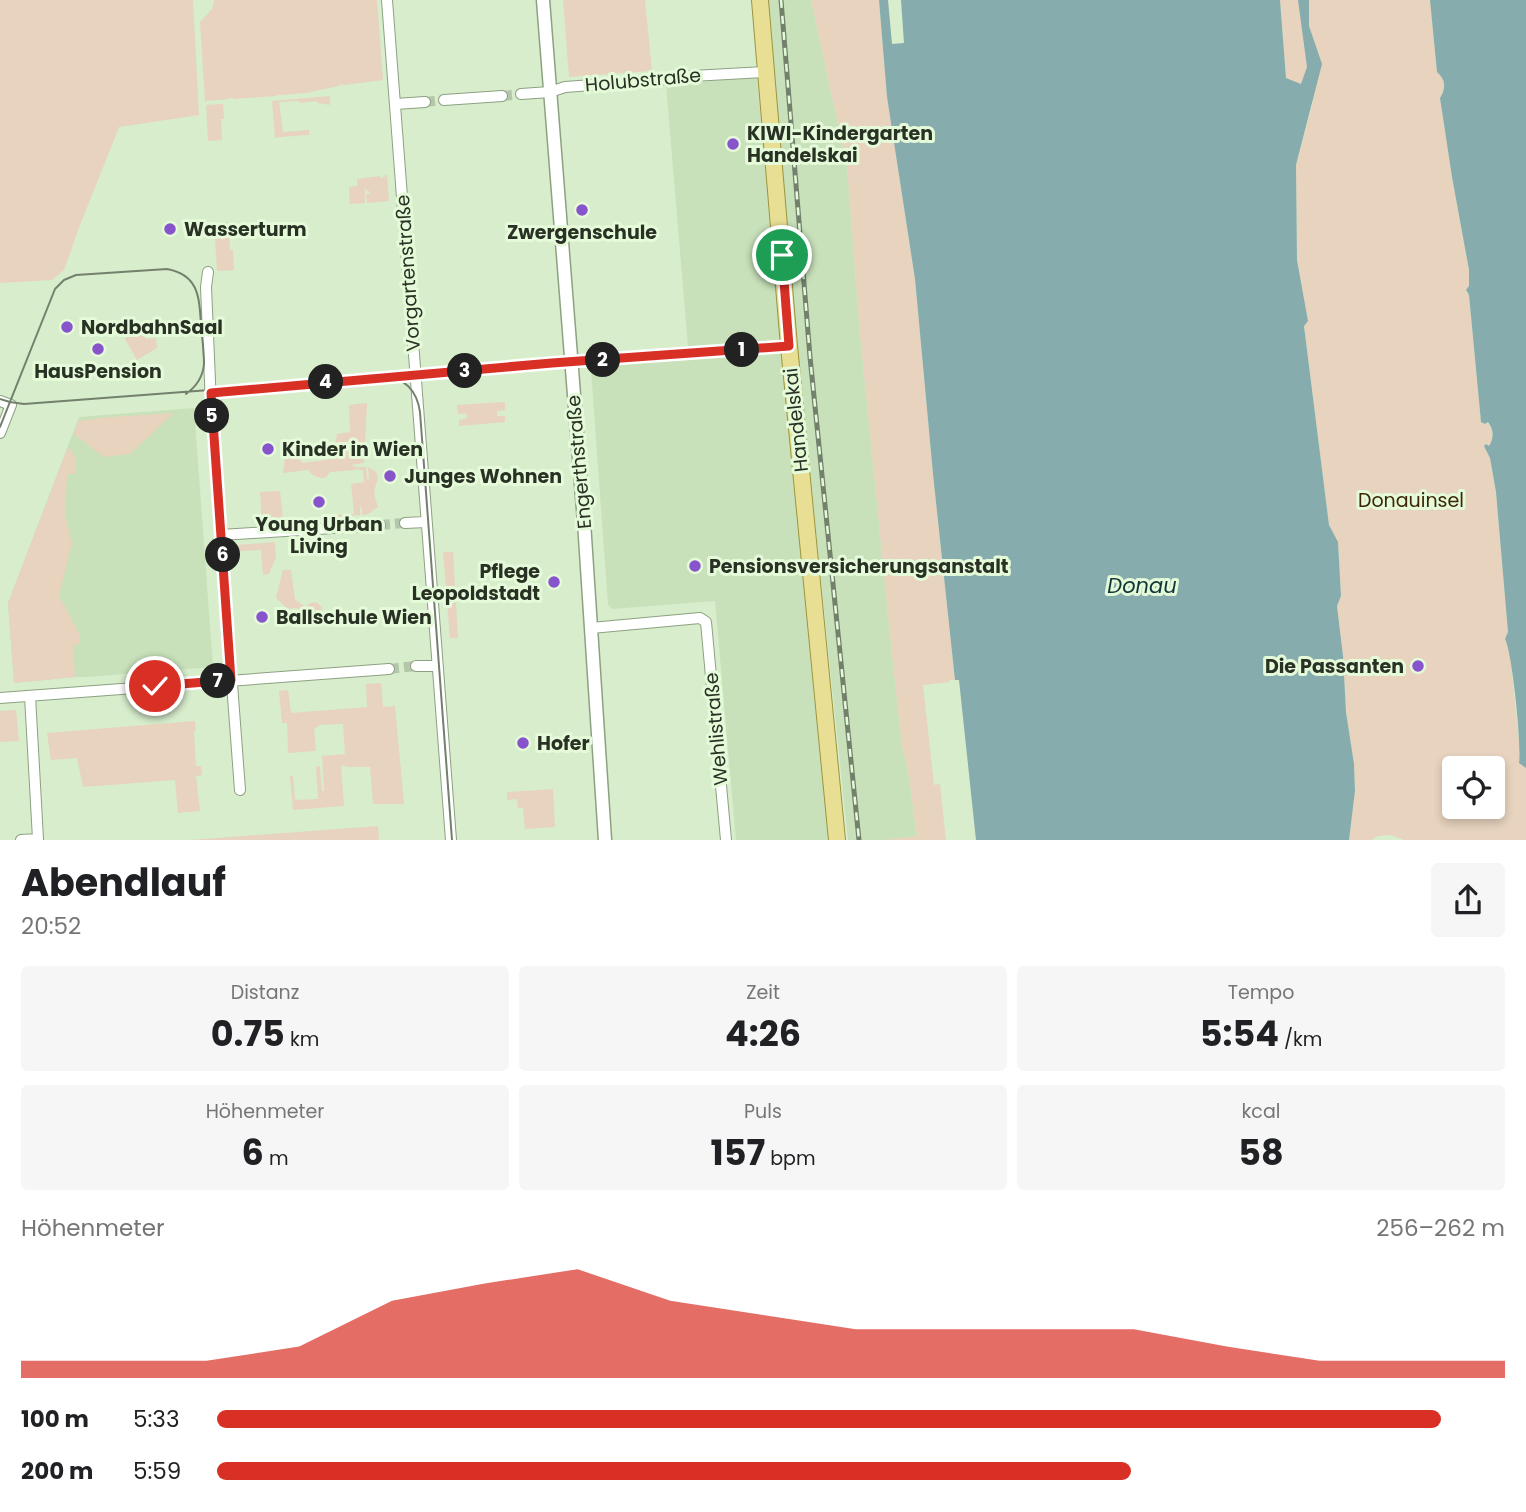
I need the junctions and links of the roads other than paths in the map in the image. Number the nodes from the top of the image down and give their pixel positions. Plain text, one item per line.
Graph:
1 (387, 0) edge
2 (543, 0) edge
3 (760, 0) edge
4 (766, 72) junction
5 (550, 92) junction
6 (522, 94) tunnel mouth
7 (502, 96) tunnel mouth
8 (444, 100) tunnel mouth
9 (425, 102) tunnel mouth
10 (395, 104) junction
11 (208, 272) dead end
12 (789, 346) junction
13 (570, 362) junction
14 (416, 375) junction
15 (211, 393) junction
16 (0, 401) edge
17 (0, 433) edge
18 (426, 522) junction
19 (405, 523) tunnel mouth
20 (380, 525) tunnel mouth
21 (221, 535) junction
22 (591, 628) junction
23 (416, 666) tunnel mouth
24 (436, 666) junction
25 (389, 668) tunnel mouth
26 (231, 680) junction
27 (30, 696) junction
28 (0, 698) edge
29 (240, 790) dead end
30 (38, 839) edge
31 (22, 840) edge
32 (450, 840) edge
33 (605, 840) edge
34 (726, 840) edge
35 (837, 840) edge

1 - 10 street, Vorgartenstraße
2 - 5 street, Engerthstraße
3 - 4 main road, Handelskai
4 - 5 street, Holubstraße
4 - 12 main road, Handelskai
5 - 6 street, Holubstraße
5 - 13 street, Engerthstraße
7 - 8 street
9 - 10 street
10 - 14 street, Vorgartenstraße
11 - 15 street
12 - 13 street
12 - 35 main road, Handelskai
13 - 14 street
13 - 22 street, Engerthstraße
14 - 15 street
14 - 18 street, Vorgartenstraße
15 - 21 street
16 - 17 street
18 - 19 street
18 - 24 street, Vorgartenstraße
20 - 21 street
21 - 26 street
22 - 33 street, Engerthstraße
22 - 34 street, Wehlistraße
23 - 24 street
24 - 32 street, Vorgartenstraße
25 - 26 street
26 - 27 street
26 - 29 street
27 - 28 street
27 - 30 street
30 - 31 street

